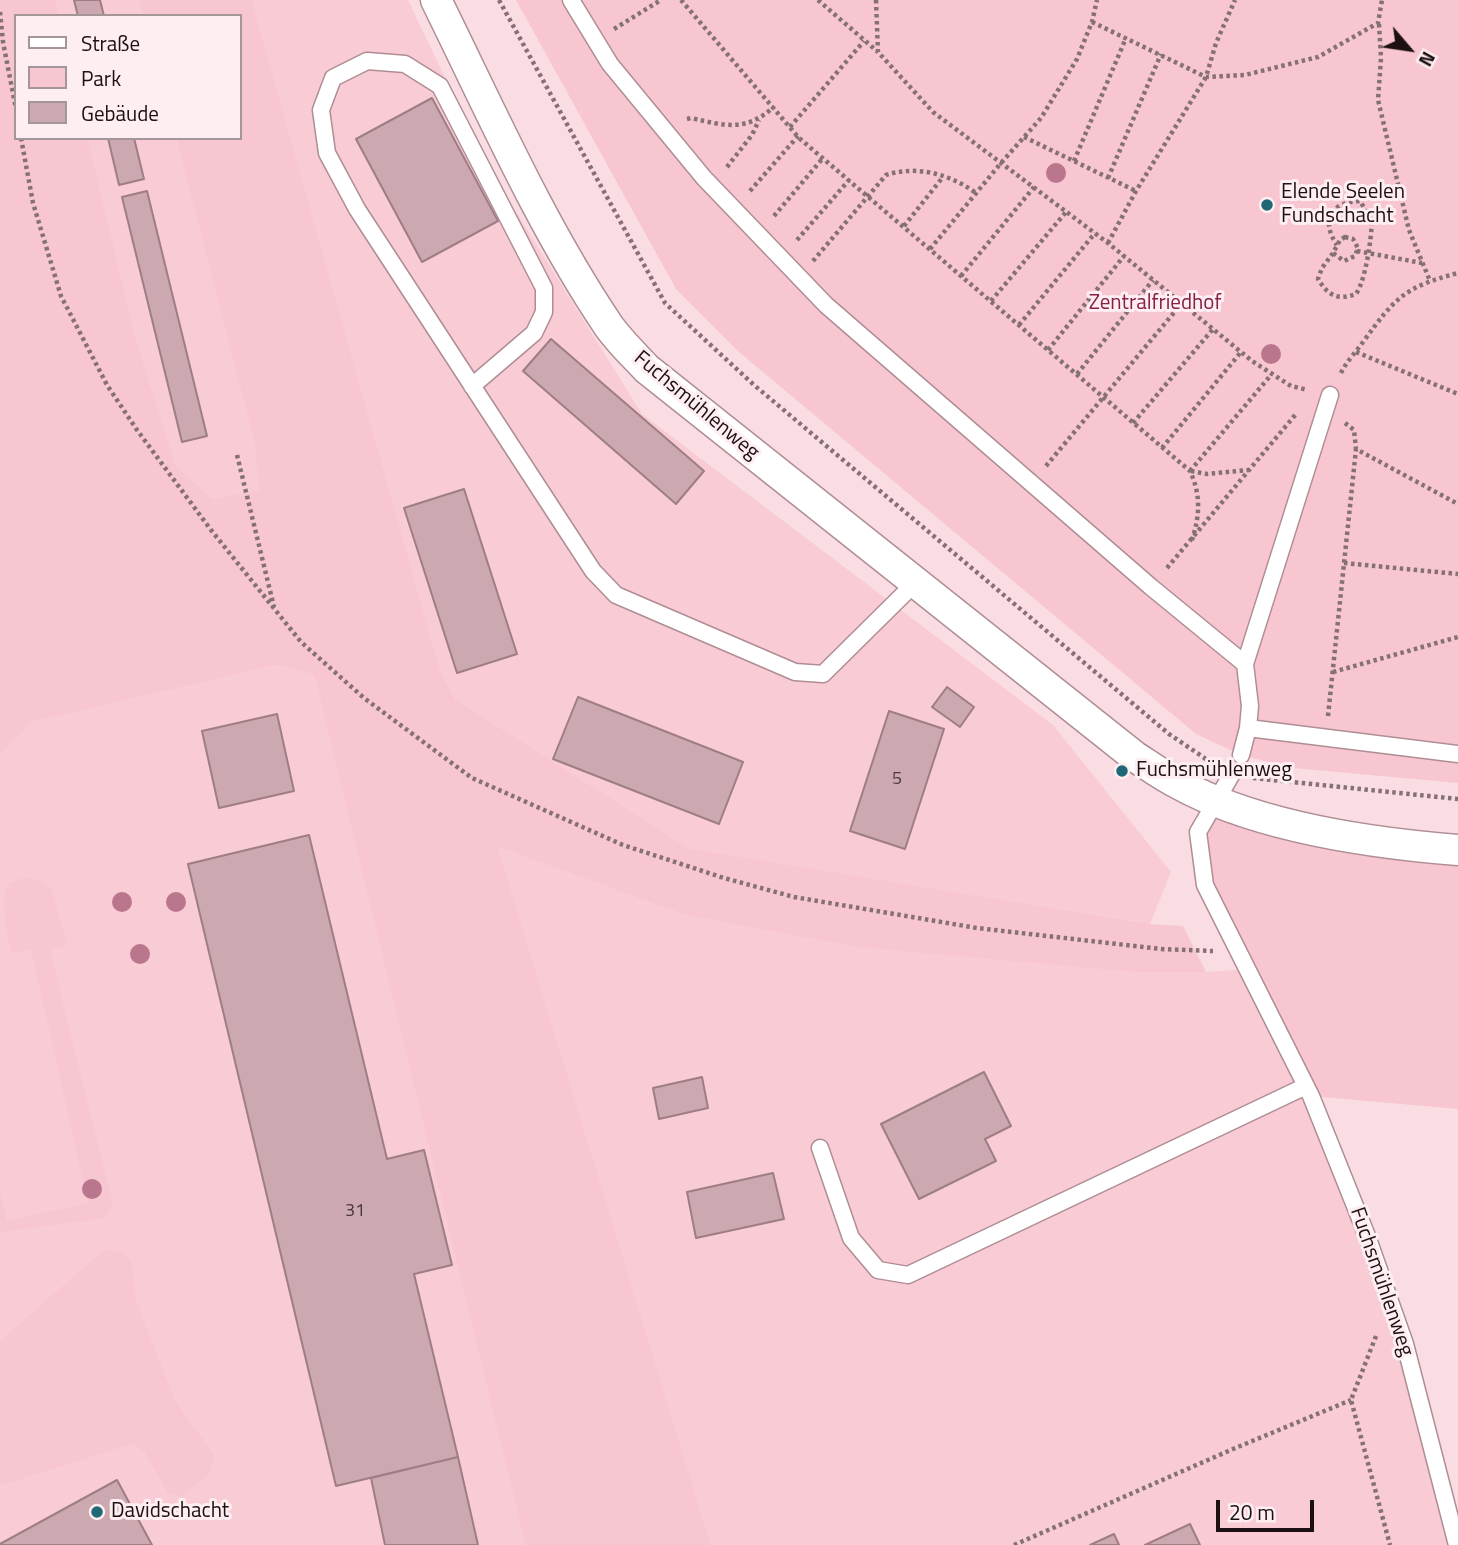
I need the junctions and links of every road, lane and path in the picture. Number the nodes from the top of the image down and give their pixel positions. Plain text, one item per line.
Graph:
1 (436, 0) edge
2 (499, 0) edge
3 (571, 0) edge
4 (661, 0) edge
5 (681, 0) edge
6 (818, 0) edge
7 (876, 0) edge
8 (1097, 0) edge
9 (1235, 0) edge
10 (1382, 0) edge
11 (0, 12) edge
12 (1092, 22) junction
13 (1378, 23) junction
14 (1126, 38) junction
15 (596, 40) junction
16 (864, 41) junction
17 (878, 52) junction
18 (1161, 54) junction
19 (1206, 77) junction
20 (14, 99) edge
21 (774, 107) junction
22 (760, 119) junction
23 (790, 127) junction
24 (663, 128) junction
25 (798, 136) junction
26 (1024, 137) junction
27 (21, 140) edge
28 (823, 158) junction
29 (1074, 162) junction
30 (1001, 163) junction
31 (943, 177) junction
32 (1108, 178) junction
33 (849, 180) junction
34 (712, 186) junction
35 (1034, 187) junction
36 (1136, 191) junction
37 (976, 194) junction
38 (868, 196) junction
39 (734, 210) junction
40 (1066, 212) junction
41 (904, 226) junction
42 (1095, 233) junction
43 (758, 235) junction
44 (1108, 243) junction
45 (1337, 245) junction
46 (930, 249) junction
47 (1357, 251) junction
48 (1333, 253) junction
49 (1367, 253) junction
50 (1124, 256) junction
51 (781, 258) junction
52 (1422, 263) junction
53 (1458, 273) edge
54 (961, 275) junction
55 (799, 277) junction
56 (1153, 280) junction
57 (1430, 281) junction
58 (991, 301) junction
59 (1182, 303) junction
60 (1019, 324) junction
61 (1213, 329) junction
62 (1048, 350) junction
63 (1241, 352) junction
64 (1356, 352) junction
65 (1077, 374) junction
66 (1271, 375) junction
67 (472, 386) junction
68 (1458, 394) edge
69 (1330, 395) junction
70 (1104, 398) junction
71 (1323, 418) junction
72 (1133, 423) junction
73 (1163, 447) junction
74 (1356, 449) junction
75 (237, 455) dead end
76 (1249, 469) junction
77 (1191, 471) junction
78 (1032, 483) junction
79 (1458, 504) edge
80 (1192, 540) junction
81 (1344, 563) junction
82 (1458, 575) edge
83 (915, 583) junction
84 (1151, 587) junction
85 (275, 611) junction
86 (1458, 636) edge
87 (1245, 664) junction
88 (1333, 672) junction
89 (1248, 729) junction
90 (1326, 738) junction
91 (1458, 754) edge
92 (1241, 755) dead end
93 (1233, 772) junction
94 (1458, 799) edge
95 (1218, 801) junction
96 (1458, 850) edge
97 (1238, 951) junction
98 (1306, 1086) junction
99 (820, 1148) dead end
100 (1395, 1315) junction
101 (1351, 1401) junction
102 (1014, 1545) edge
103 (1390, 1545) edge
104 (1457, 1545) edge

1 - 83 street, Fuchsmühlenweg
2 - 93 path
3 - 15 lane
4 - 15 path
5 - 21 path
6 - 16 path
7 - 17 path
8 - 12 path
9 - 19 path
10 - 13 path
11 - 20 path
12 - 14 path
12 - 26 path
13 - 19 path
13 - 52 path
14 - 18 path
14 - 29 path
15 - 24 lane
16 - 17 path
16 - 23 path
17 - 30 path
18 - 19 path
18 - 32 path
19 - 36 path
21 - 22 path
21 - 23 path
22 - 24 path
22 - 34 path
23 - 25 path
24 - 34 lane
25 - 28 path
25 - 39 path
26 - 29 path
26 - 30 path
27 - 85 path
28 - 33 path
28 - 43 path
29 - 32 path
30 - 35 path
30 - 37 path
31 - 37 path
31 - 38 path
31 - 41 path
32 - 36 path
33 - 38 path
33 - 51 path
34 - 39 lane
35 - 40 path
35 - 54 path
36 - 44 path
37 - 46 path
38 - 41 path
38 - 55 path
39 - 43 lane
40 - 42 path
40 - 58 path
41 - 46 path
42 - 44 path
42 - 60 path
43 - 51 lane
44 - 50 path
45 - 47 path
45 - 48 path
45 - 49 path
46 - 54 path
47 - 48 path
47 - 49 path
48 - 49 path
49 - 52 path
50 - 56 path
50 - 62 path
51 - 55 lane
52 - 57 path
53 - 57 path
54 - 58 path
55 - 78 lane
56 - 59 path
56 - 65 path
57 - 64 path
58 - 60 path
59 - 61 path
59 - 70 path
60 - 62 path
61 - 63 path
61 - 72 path
62 - 65 path
63 - 66 path
63 - 73 path
64 - 68 path
64 - 69 path
65 - 70 path
66 - 69 path
66 - 77 path
67 - 67 lane
67 - 83 lane
69 - 71 lane
69 - 76 path
70 - 72 path
70 - 78 path
71 - 74 path
71 - 87 lane
72 - 73 path
73 - 77 path
74 - 79 path
74 - 81 path
75 - 85 path
76 - 77 path
76 - 80 path
77 - 80 path
78 - 84 lane
80 - 84 path
81 - 82 path
81 - 88 path
83 - 95 street, Fuchsmühlenweg
84 - 87 lane
85 - 97 path
86 - 88 path
87 - 89 lane
88 - 90 path
89 - 90 lane
89 - 92 lane
90 - 91 lane
93 - 94 path
93 - 95 lane
95 - 96 street, Fuchsmühlenweg
95 - 97 lane, Fuchsmühlenweg
97 - 98 lane, Fuchsmühlenweg
98 - 99 lane
98 - 100 lane, Fuchsmühlenweg
100 - 101 path
100 - 104 lane, Fuchsmühlenweg
101 - 102 path
101 - 103 path

